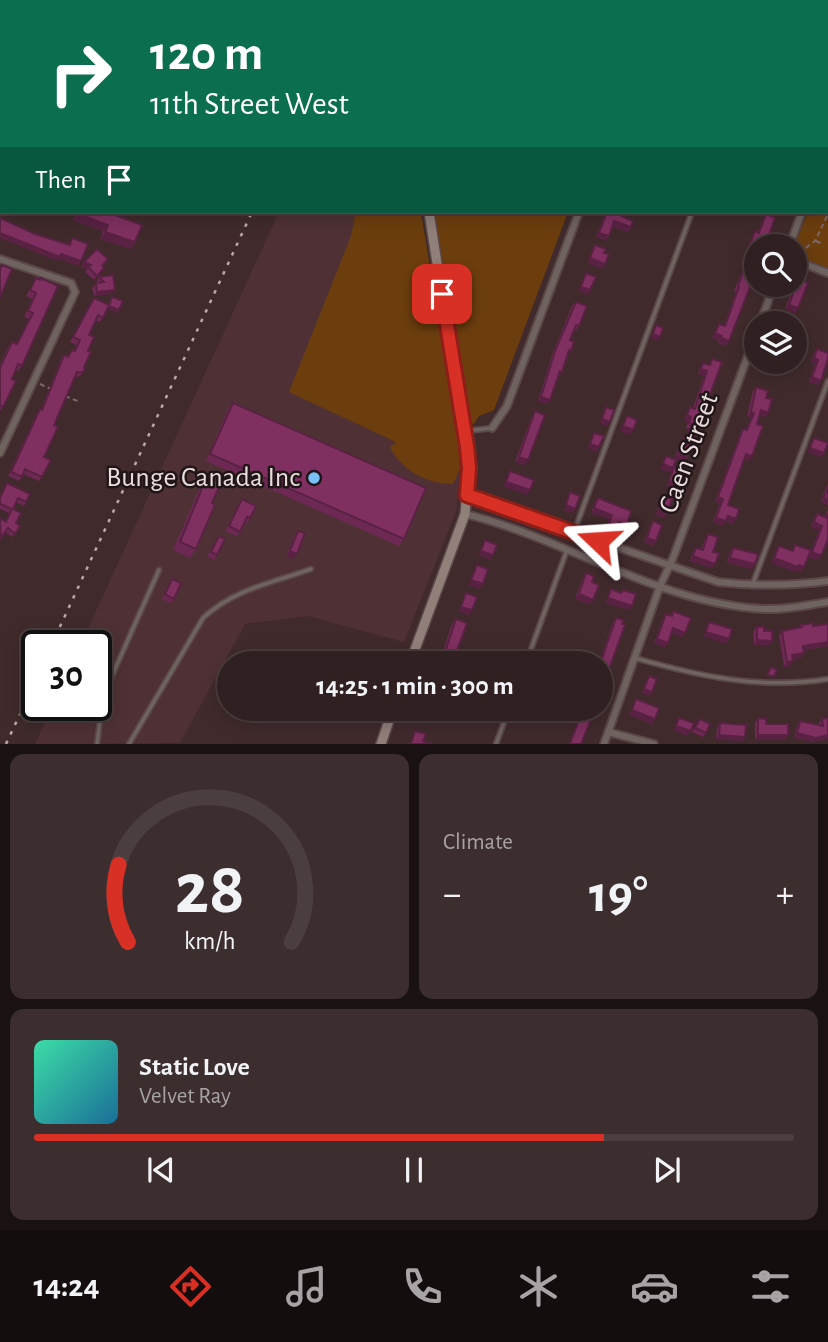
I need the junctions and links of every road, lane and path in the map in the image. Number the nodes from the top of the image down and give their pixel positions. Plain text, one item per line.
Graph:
1 (429, 214) edge
2 (578, 214) edge
3 (691, 214) edge
4 (801, 214) edge
5 (828, 214) edge
6 (794, 234) edge
7 (815, 241) junction
8 (823, 244) dead end
9 (807, 247) edge
10 (0, 259) edge
11 (807, 263) edge
12 (828, 273) edge
13 (744, 366) edge
14 (828, 381) edge
15 (40, 384) dead end
16 (80, 402) dead end
17 (492, 428) joint
18 (464, 432) junction
19 (0, 453) edge
20 (467, 495) junction
21 (465, 514) junction
22 (574, 532) junction
23 (567, 550) junction
24 (668, 566) junction
25 (311, 569) dead end
26 (159, 570) dead end
27 (828, 581) edge
28 (660, 586) junction
29 (752, 586) junction
30 (828, 602) edge
31 (414, 651) edge
32 (530, 651) edge
33 (635, 658) junction
34 (828, 679) edge
35 (389, 721) edge
36 (505, 721) edge
37 (608, 732) junction
38 (97, 744) edge
39 (129, 744) edge
40 (381, 744) edge
41 (496, 744) edge
42 (604, 744) edge
43 (654, 744) edge

1 - 18 main road
2 - 17 street
3 - 22 lane
4 - 6 street
5 - 7 path
7 - 8 path
7 - 9 path
10 - 19 street
11 - 12 street
13 - 24 street, Caen Street
14 - 29 lane
15 - 16 path
17 - 18 lane
18 - 20 main road
20 - 21 main road
20 - 22 street
21 - 23 street
21 - 31 main road
22 - 24 street
23 - 28 street
23 - 32 lane
24 - 28 street, Caen Street
24 - 29 street
25 - 39 lane
26 - 38 lane
27 - 29 street
28 - 30 street
28 - 33 street, Caen Street
33 - 34 lane
33 - 37 street, Caen Street
35 - 40 main road
36 - 41 lane
37 - 42 street, Caen Street
37 - 43 street

